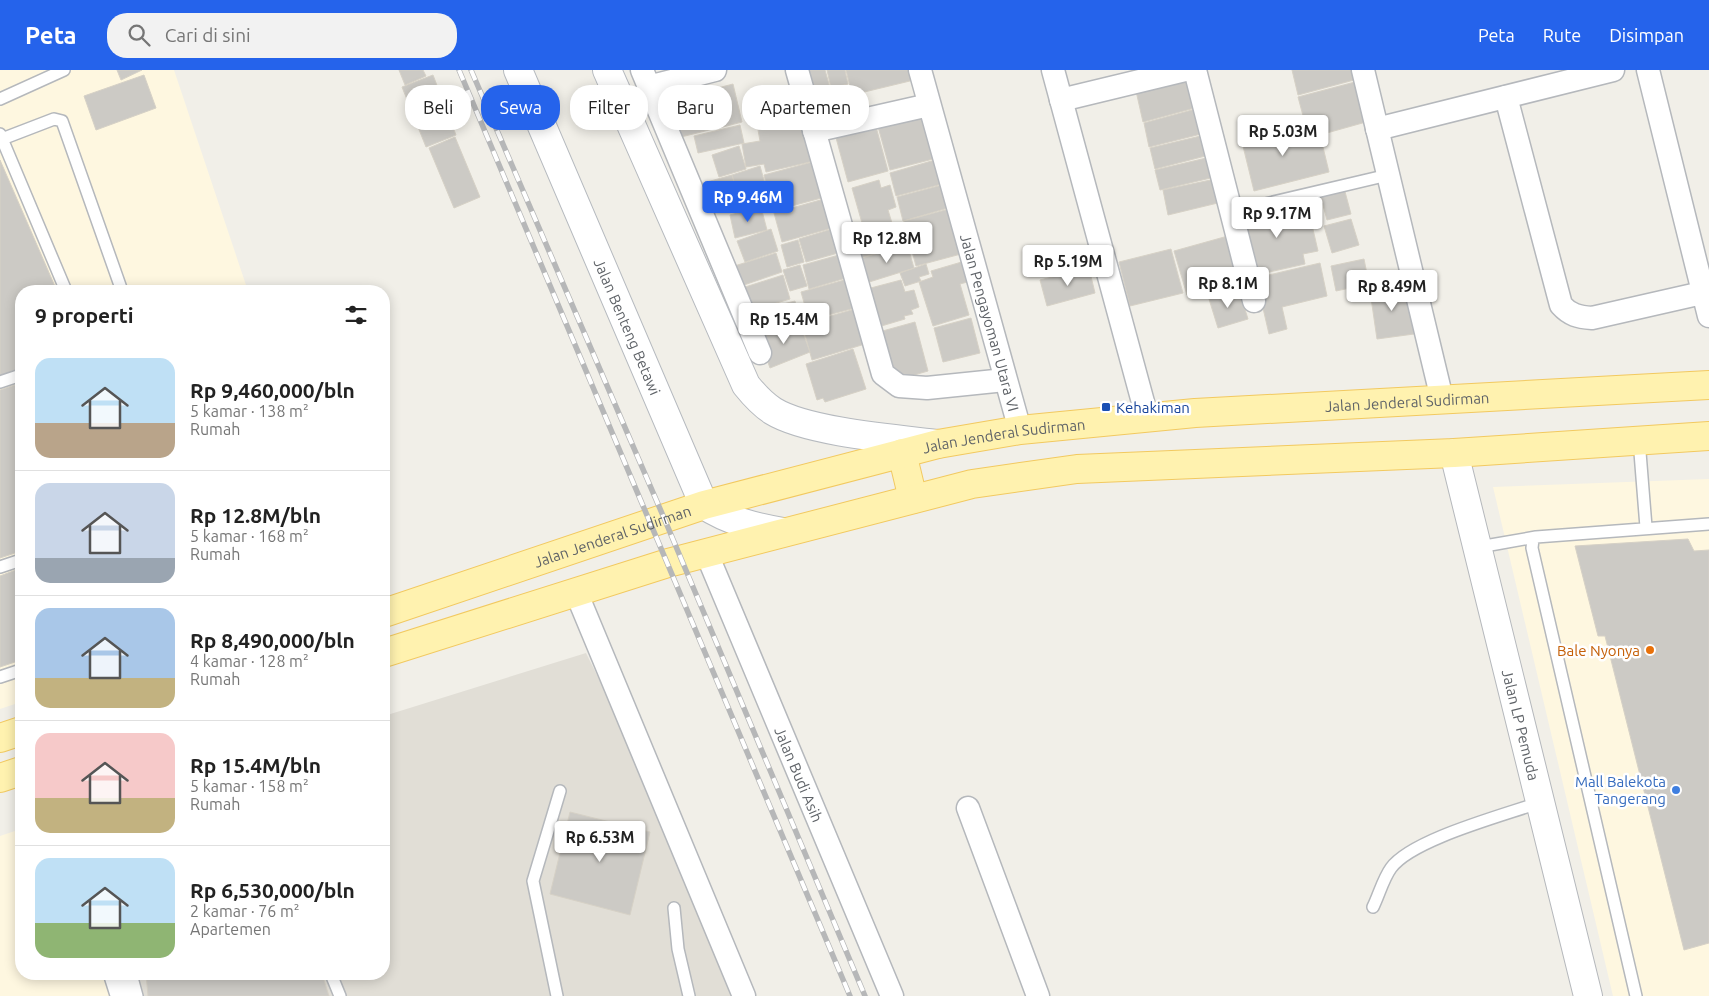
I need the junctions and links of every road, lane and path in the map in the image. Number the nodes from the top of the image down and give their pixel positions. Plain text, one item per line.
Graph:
1 (64, 70) edge
2 (518, 70) edge
3 (607, 70) edge
4 (715, 70) edge
5 (797, 70) edge
6 (920, 70) edge
7 (1053, 70) edge
8 (1185, 70) edge
9 (1195, 70) edge
10 (1363, 70) edge
11 (1613, 70) edge
12 (1648, 70) edge
13 (1588, 73) edge
14 (645, 78) edge
15 (1506, 97) junction
16 (0, 99) edge
17 (1061, 100) junction
18 (929, 105) junction
19 (1377, 129) junction
20 (814, 131) junction
21 (1, 136) edge
22 (1388, 175) junction
23 (1231, 212) junction
24 (63, 285) edge
25 (120, 285) edge
26 (1702, 293) junction
27 (1254, 301) dead end
28 (1709, 316) edge
29 (760, 353) dead end
30 (15, 377) edge
31 (1005, 380) junction
32 (0, 382) edge
33 (1709, 385) edge
34 (1442, 399) junction
35 (1147, 417) junction
36 (1020, 430) junction
37 (1709, 436) edge
38 (1640, 440) junction
39 (938, 444) junction
40 (902, 453) junction
41 (1454, 453) junction
42 (913, 499) junction
43 (704, 505) junction
44 (1709, 524) edge
45 (1646, 527) junction
46 (783, 532) junction
47 (1533, 539) junction
48 (1479, 547) junction
49 (706, 552) junction
50 (15, 562) edge
51 (0, 567) edge
52 (576, 592) junction
53 (390, 611) edge
54 (390, 651) edge
55 (15, 672) edge
56 (0, 677) edge
57 (15, 733) edge
58 (0, 738) edge
59 (15, 773) edge
60 (0, 778) edge
61 (560, 791) dead end
62 (1541, 802) junction
63 (968, 808) dead end
64 (1373, 907) dead end
65 (674, 908) dead end
66 (117, 980) edge
67 (133, 980) edge
68 (333, 980) edge
69 (122, 996) edge
70 (137, 996) edge
71 (340, 996) edge
72 (557, 996) edge
73 (689, 996) edge
74 (744, 996) edge
75 (892, 996) edge
76 (1038, 996) edge
77 (1588, 996) edge
78 (1636, 996) edge

1 - 16 lane
2 - 43 main road, Jalan Benteng Betawi
3 - 39 main road
4 - 14 street
5 - 20 street
6 - 18 street, Jalan Pengayoman Utara VI
7 - 17 street
8 - 17 street
9 - 23 street
10 - 19 street
11 - 13 street
12 - 26 street
13 - 15 street
14 - 29 street
15 - 19 street
15 - 26 street
17 - 35 street
18 - 20 street
18 - 31 street, Jalan Pengayoman Utara VI
19 - 22 street
20 - 31 street
21 - 24 lane
21 - 25 lane
22 - 23 lane
22 - 34 street
23 - 27 street
26 - 28 street
30 - 32 lane
31 - 36 street, Jalan Pengayoman Utara VI
33 - 34 main road, Jalan Jenderal Sudirman
34 - 35 main road, Jalan Jenderal Sudirman
35 - 36 main road, Jalan Jenderal Sudirman
36 - 39 main road, Jalan Jenderal Sudirman
37 - 38 main road
38 - 41 main road
38 - 45 lane
39 - 40 main road, Jalan Jenderal Sudirman
40 - 42 main road
40 - 43 main road, Jalan Jenderal Sudirman
41 - 42 main road
41 - 48 main road, Jalan LP Pemuda
42 - 46 main road
43 - 46 main road
43 - 53 main road, Jalan Jenderal Sudirman
44 - 45 lane
45 - 47 lane
46 - 49 main road
47 - 48 lane
47 - 78 lane
48 - 62 main road, Jalan LP Pemuda
49 - 52 main road
49 - 75 street, Jalan Budi Asih
50 - 51 lane
52 - 54 main road
52 - 74 street
55 - 56 lane
57 - 58 main road
59 - 60 main road
61 - 72 lane
62 - 64 lane
62 - 77 main road, Jalan LP Pemuda
63 - 76 street
65 - 73 lane
66 - 69 street
67 - 70 lane
68 - 71 lane

